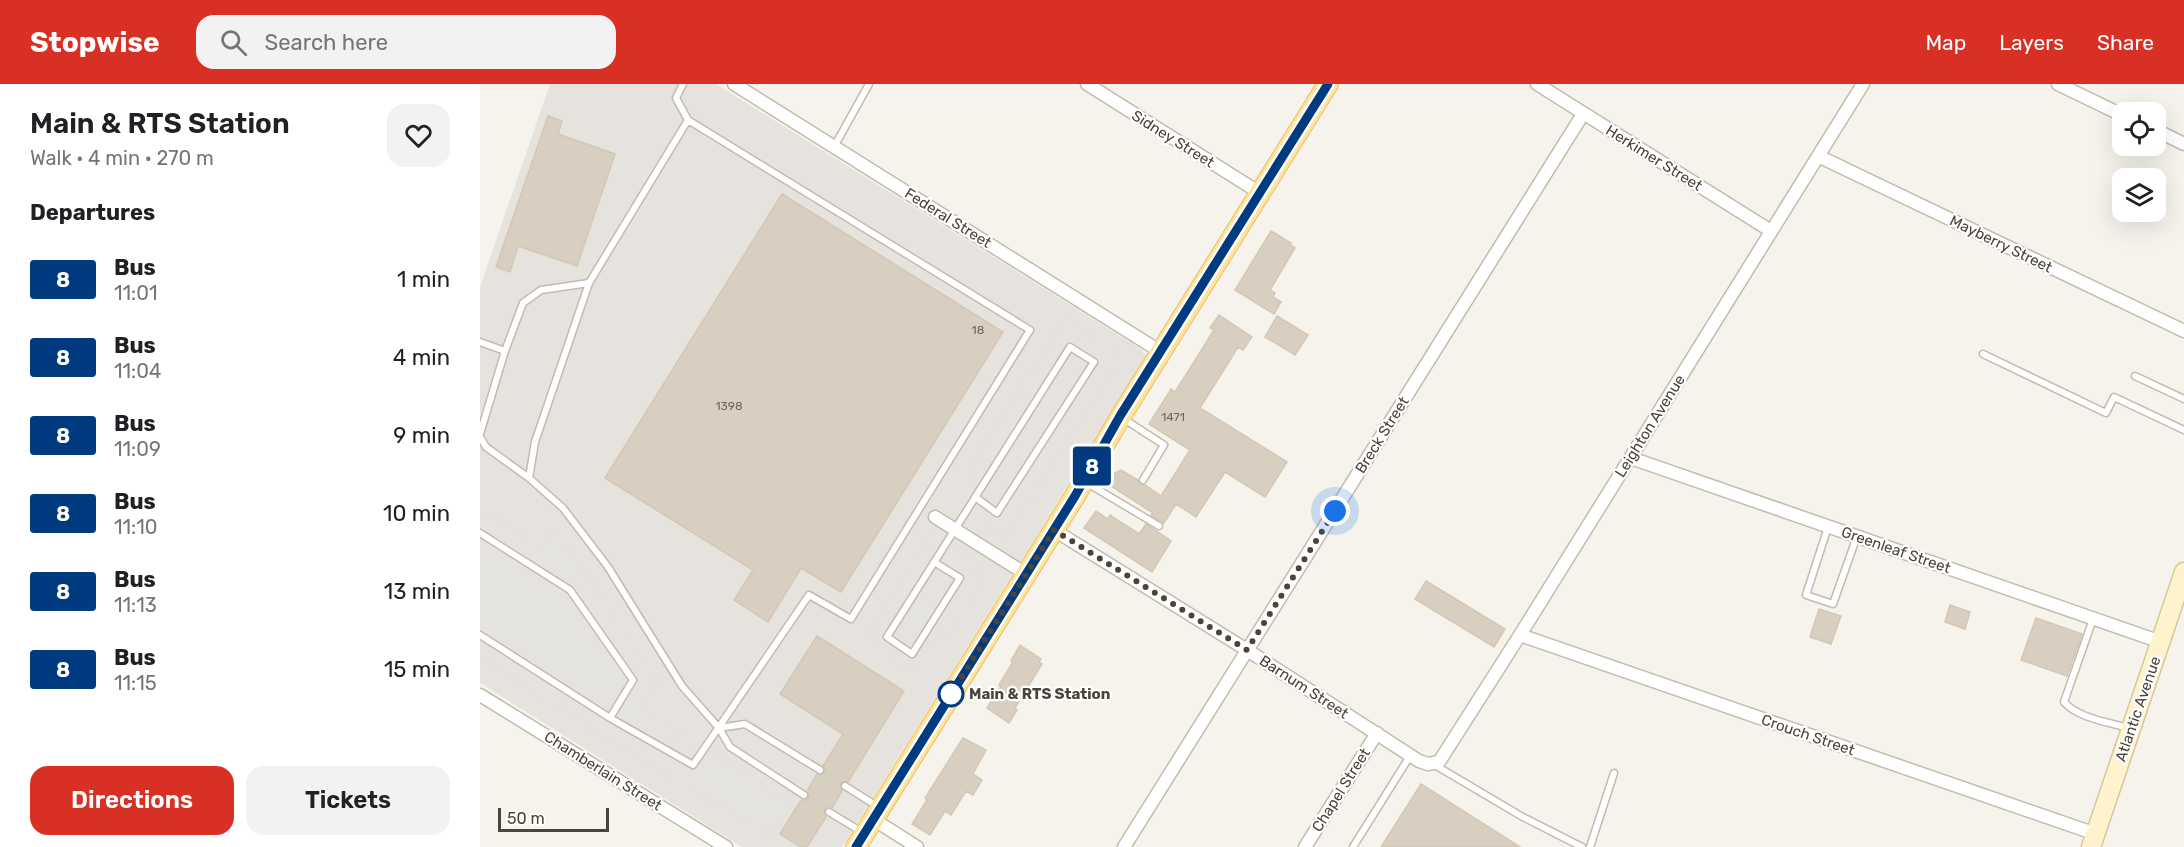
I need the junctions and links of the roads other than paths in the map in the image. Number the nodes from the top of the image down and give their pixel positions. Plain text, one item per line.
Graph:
1 (683, 84) edge
2 (734, 84) edge
3 (869, 84) edge
4 (1087, 84) edge
5 (1328, 84) edge
6 (1537, 84) edge
7 (1863, 84) edge
8 (2058, 84) edge
9 (2112, 110) edge
10 (1583, 114) junction
11 (688, 120) junction
12 (2166, 135) edge
13 (2184, 144) edge
14 (834, 147) junction
15 (1818, 156) junction
16 (1260, 193) junction
17 (1771, 231) junction
18 (589, 283) junction
19 (2184, 331) edge
20 (480, 342) edge
21 (505, 351) junction
22 (1161, 352) junction
23 (1983, 354) dead end
24 (2135, 376) dead end
25 (2184, 399) edge
26 (1120, 416) junction
27 (2184, 430) edge
28 (480, 436) edge
29 (1631, 458) junction
30 (529, 478) junction
31 (1143, 480) dead end
32 (1084, 481) junction
33 (975, 497) junction
34 (921, 508) junction
35 (935, 517) joint
36 (1159, 526) dead end
37 (1828, 526) junction
38 (955, 530) junction
39 (1054, 530) junction
40 (480, 534) edge
41 (1857, 536) junction
42 (934, 562) junction
43 (2184, 572) edge
44 (1026, 574) junction
45 (2093, 619) junction
46 (480, 634) edge
47 (1520, 635) junction
48 (2161, 642) junction
49 (1247, 650) junction
50 (480, 695) edge
51 (610, 718) junction
52 (719, 728) junction
53 (2131, 729) junction
54 (1377, 734) junction
55 (1410, 755) junction
56 (1433, 764) junction
57 (820, 770) dead end
58 (1614, 773) dead end
59 (845, 786) dead end
60 (804, 795) dead end
61 (829, 812) dead end
62 (868, 827) edge
63 (2094, 841) edge
64 (726, 847) edge
65 (917, 847) edge
66 (1124, 847) edge
67 (1305, 847) edge
68 (1353, 847) edge
69 (1582, 847) edge
70 (1590, 847) edge

1 - 11 lane
2 - 14 street, Federal Street
3 - 14 lane
4 - 16 street, Sidney Street
5 - 16 main road
6 - 10 street, Herkimer Street
7 - 15 street, Leighton Avenue
8 - 9 street
10 - 17 street, Herkimer Street
10 - 49 street, Breck Street
11 - 18 lane
11 - 34 lane
12 - 13 street
14 - 22 street, Federal Street
15 - 17 street, Leighton Avenue
15 - 19 street, Mayberry Street
16 - 22 main road
17 - 29 street, Leighton Avenue
18 - 21 lane
18 - 30 lane
20 - 21 lane
21 - 28 lane
22 - 26 main road
23 - 27 lane
24 - 25 lane
26 - 31 lane
26 - 32 main road
28 - 30 lane
29 - 37 street, Greenleaf Street
29 - 47 street, Leighton Avenue
30 - 52 lane
32 - 36 lane
32 - 39 main road
33 - 33 lane
33 - 38 lane
34 - 35 lane
34 - 52 lane
35 - 38 street
37 - 41 street, Greenleaf Street
37 - 41 lane
38 - 42 lane
38 - 44 street
39 - 44 main road
39 - 49 street, Barnum Street
40 - 51 lane
41 - 45 street, Greenleaf Street
42 - 42 lane
43 - 48 main road, Atlantic Avenue
44 - 62 main road
45 - 48 street, Greenleaf Street
45 - 53 lane
46 - 51 lane
47 - 56 street, Leighton Avenue
47 - 63 street, Crouch Street
48 - 53 main road, Atlantic Avenue
49 - 54 street, Barnum Street
49 - 66 street, Breck Street
50 - 64 street, Chamberlain Street
51 - 52 lane
52 - 57 lane
52 - 60 lane
53 - 63 main road, Atlantic Avenue
54 - 55 street, Barnum Street
54 - 67 street, Chapel Street
55 - 56 street, Barnum Street
55 - 68 lane
56 - 69 lane
58 - 70 lane
59 - 62 lane
61 - 62 lane
62 - 65 street

